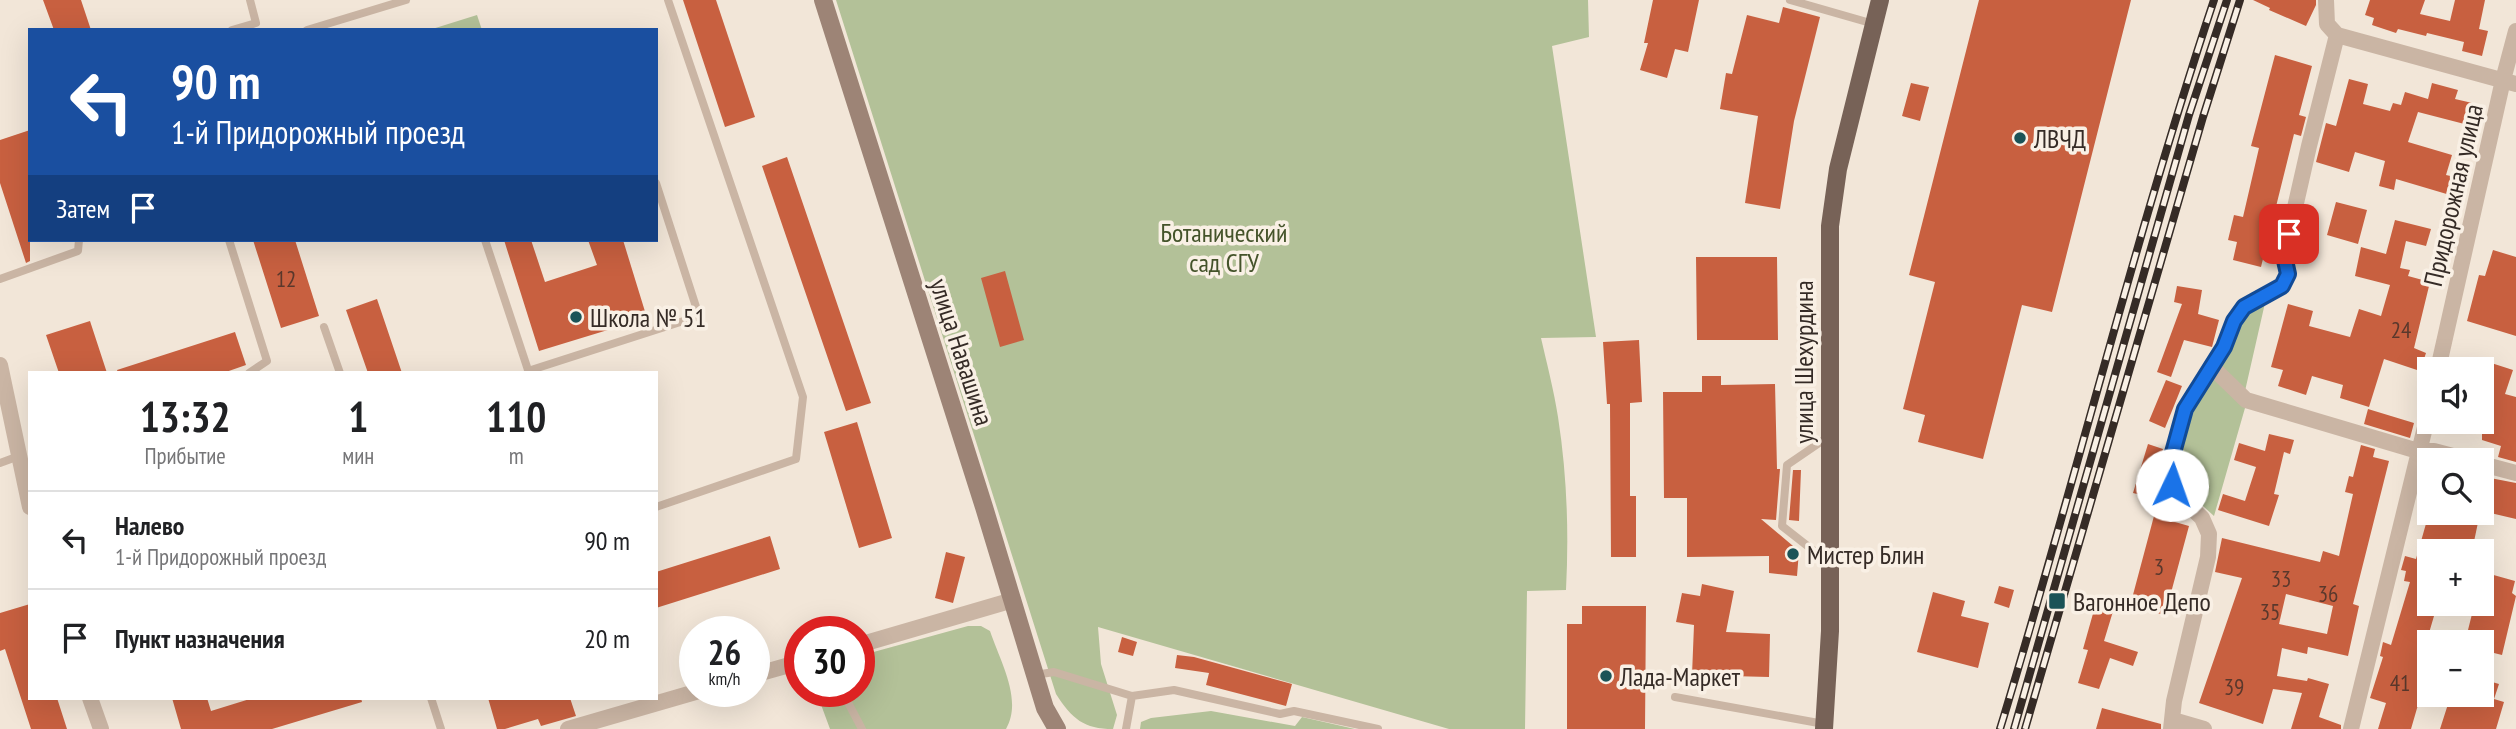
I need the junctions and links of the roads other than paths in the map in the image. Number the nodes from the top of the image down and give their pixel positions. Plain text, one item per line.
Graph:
1 (250, 0) edge
2 (405, 0) edge
3 (668, 0) edge
4 (822, 0) edge
5 (1790, 0) edge
6 (1881, 0) edge
7 (2326, 0) edge
8 (1874, 24) junction
9 (257, 27) edge
10 (314, 28) edge
11 (2337, 36) junction
12 (2515, 42) edge
13 (2509, 82) edge
14 (658, 189) edge
15 (79, 242) edge
16 (230, 242) edge
17 (486, 242) edge
18 (0, 279) edge
19 (324, 327) dead end
20 (2441, 357) edge
21 (0, 365) edge
22 (2212, 367) junction
23 (252, 371) edge
24 (339, 371) edge
25 (528, 371) edge
26 (531, 371) edge
27 (1830, 435) junction
28 (2417, 451) edge
29 (2417, 455) edge
30 (19, 456) junction
31 (0, 463) edge
32 (2494, 467) edge
33 (2516, 473) edge
34 (28, 498) edge
35 (658, 506) edge
36 (1830, 564) junction
37 (1013, 600) junction
38 (875, 640) edge
39 (1035, 675) junction
40 (1132, 696) junction
41 (679, 697) edge
42 (1675, 697) dead end
43 (91, 700) edge
44 (432, 700) edge
45 (850, 707) edge
46 (2172, 725) edge
47 (1057, 726) edge
48 (1824, 726) edge
49 (100, 729) edge
50 (441, 729) edge
51 (568, 729) edge
52 (862, 729) edge
53 (1126, 729) edge
54 (1378, 729) edge
55 (2204, 729) edge
56 (2350, 729) edge

1 - 9 lane
2 - 10 lane
3 - 35 lane
4 - 37 main road, улица Навашина
5 - 8 lane
6 - 8 main road, улица Шехурдина
7 - 11 street
8 - 27 main road, улица Шехурдина
11 - 13 street
11 - 22 street
12 - 13 street, Придорожная улица
13 - 20 street, Придорожная улица
14 - 26 lane
15 - 18 lane
16 - 23 lane
17 - 25 lane
19 - 24 lane
21 - 30 street
22 - 28 street
22 - 46 street
27 - 36 main road, улица Шехурдина
27 - 36 lane
29 - 56 street
30 - 31 lane
30 - 34 street
32 - 33 street
36 - 48 main road, улица Шехурдина
37 - 38 street
37 - 39 main road, улица Навашина
39 - 40 lane
39 - 47 main road, улица Навашина
40 - 53 lane
40 - 54 lane
41 - 51 street
42 - 48 lane
43 - 49 street
44 - 50 lane
45 - 52 lane
46 - 55 street

